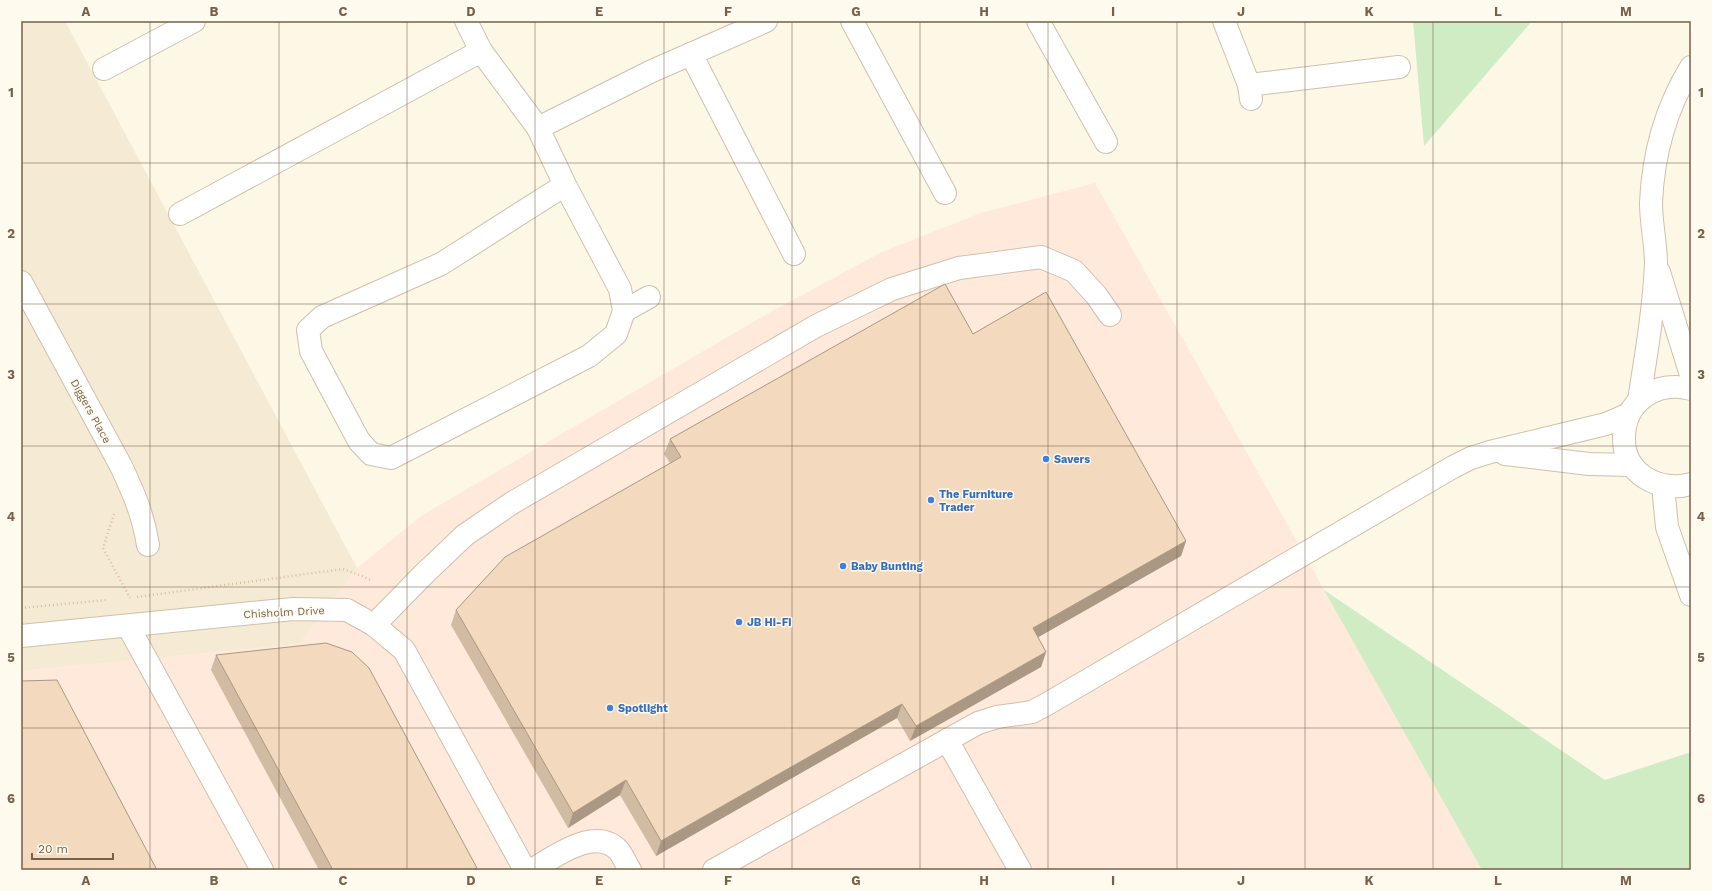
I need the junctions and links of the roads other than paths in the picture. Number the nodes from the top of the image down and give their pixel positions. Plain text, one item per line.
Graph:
1 (194, 21) edge
2 (466, 21) edge
3 (766, 21) edge
4 (852, 21) edge
5 (1038, 21) edge
6 (1224, 21) edge
7 (481, 51) junction
8 (691, 54) junction
9 (1399, 67) dead end
10 (1691, 67) edge
11 (104, 68) dead end
12 (538, 128) junction
13 (1106, 142) dead end
14 (565, 185) junction
15 (945, 193) dead end
16 (180, 214) dead end
17 (794, 254) dead end
18 (1656, 263) junction
19 (21, 282) edge
20 (649, 297) dead end
21 (624, 311) junction
22 (1110, 315) dead end
23 (1691, 375) edge
24 (1691, 389) edge
25 (1634, 407) junction
26 (1490, 452) junction
27 (1632, 465) junction
28 (1691, 484) edge
29 (1662, 486) junction
30 (148, 545) dead end
31 (1691, 595) edge
32 (374, 625) junction
33 (128, 626) junction
34 (21, 636) edge
35 (947, 740) junction
36 (262, 870) edge
37 (525, 870) edge
38 (532, 870) edge
39 (630, 870) edge
40 (714, 870) edge
41 (1020, 870) edge

1 - 11 street
2 - 7 street
3 - 8 street
4 - 15 street
5 - 13 street
6 - 9 street
7 - 12 street
7 - 16 street
8 - 12 street
8 - 17 street
10 - 18 street
12 - 14 street
14 - 21 street
14 - 21 street
18 - 23 street
18 - 25 street
19 - 30 street, Diggers Place
20 - 21 street
22 - 32 street
24 - 25 street
25 - 26 street
25 - 27 street
26 - 27 street
26 - 35 street
27 - 29 street
28 - 29 street
29 - 31 street
32 - 33 street, Chisholm Drive
32 - 37 street, Chisholm Drive
33 - 34 street, Chisholm Drive
33 - 36 street
35 - 40 street
35 - 41 street
38 - 39 street

